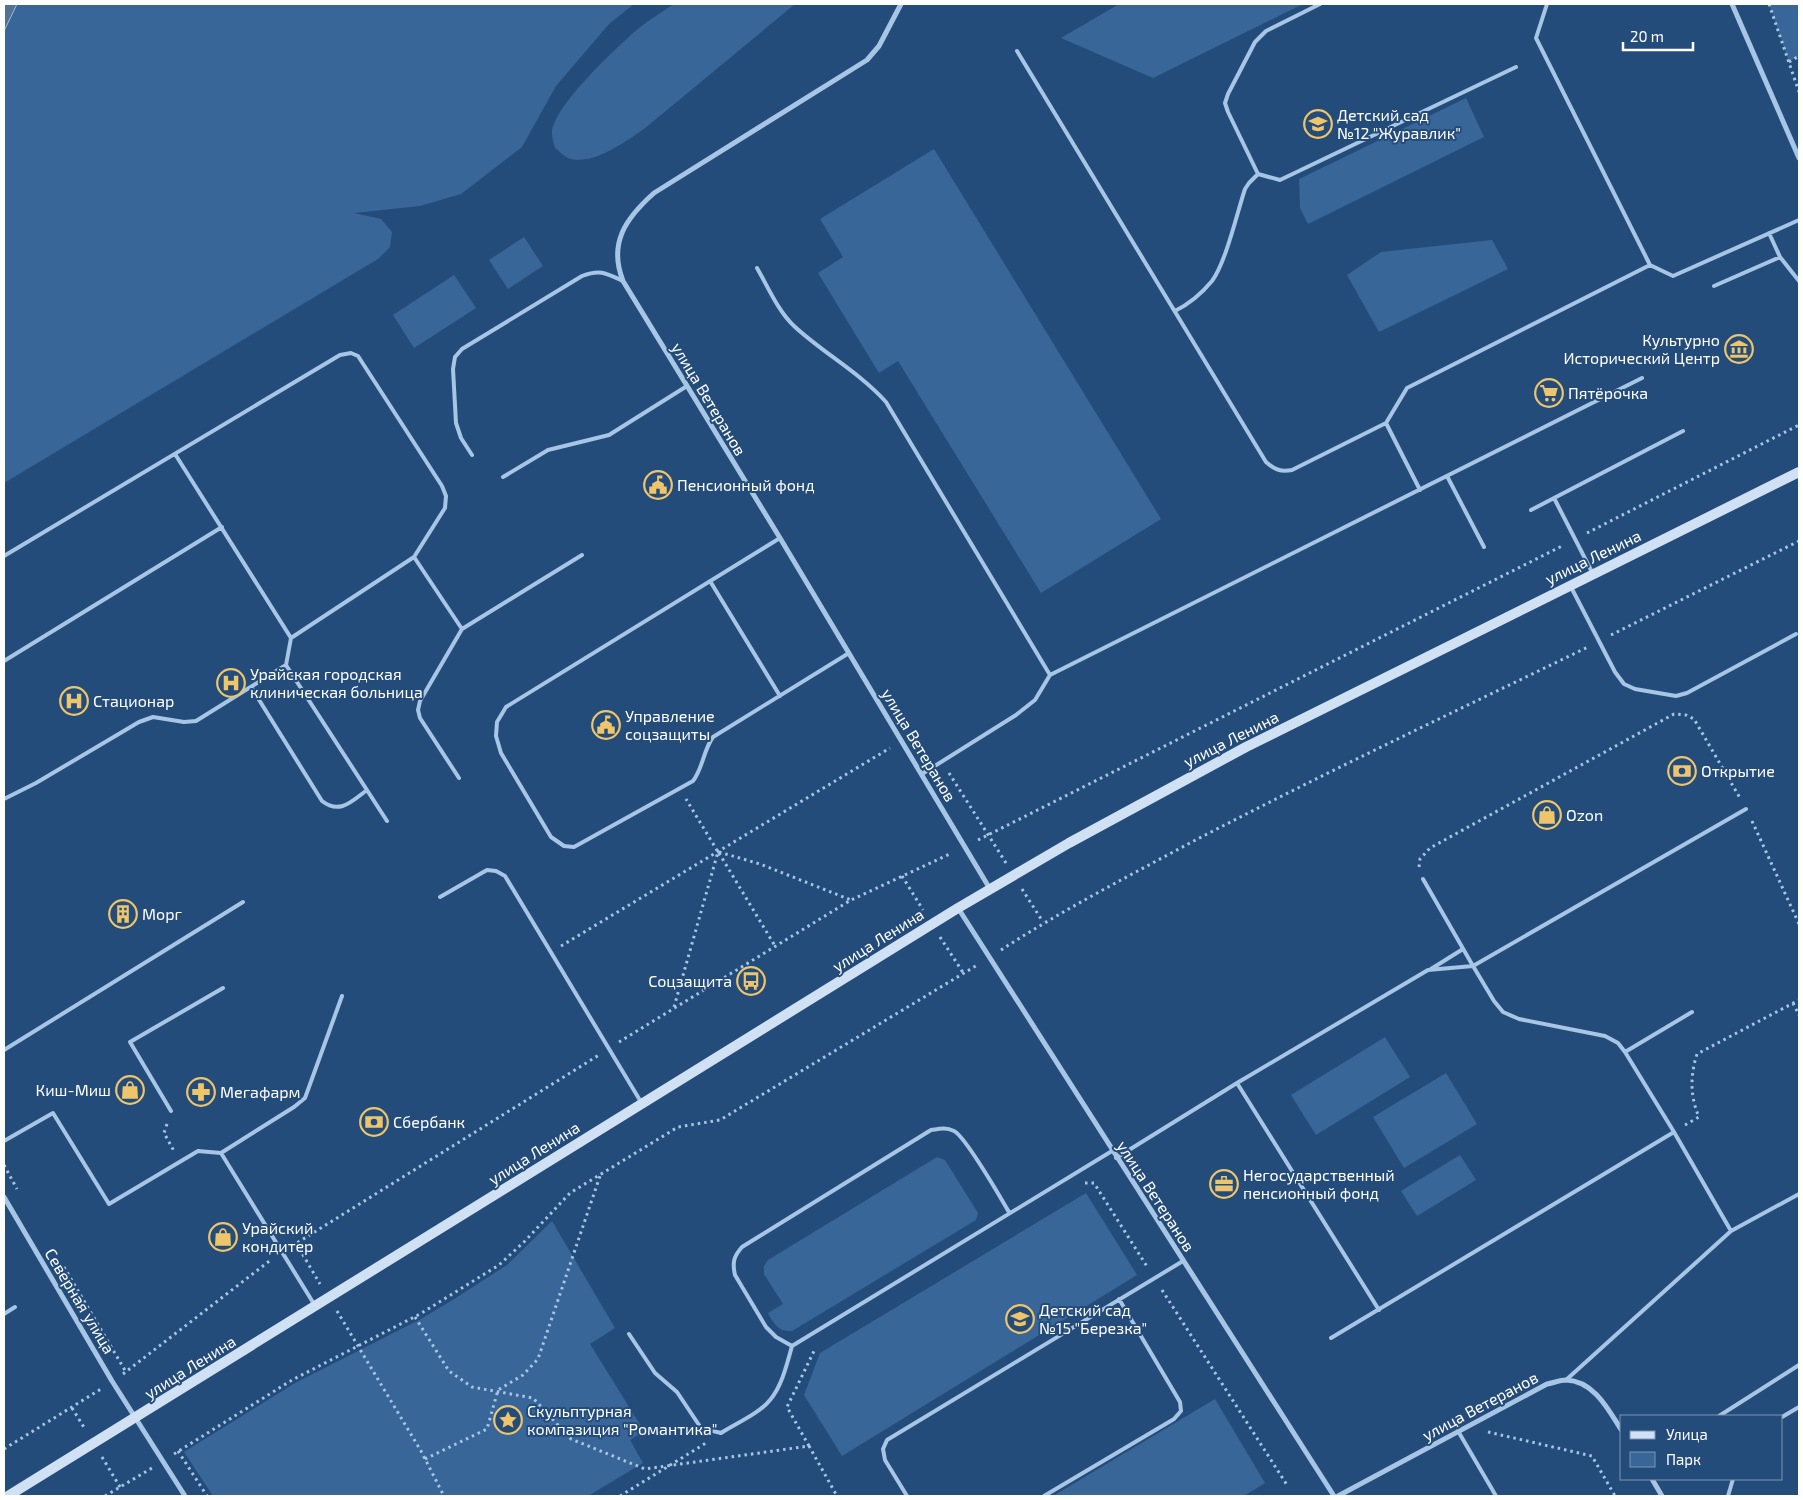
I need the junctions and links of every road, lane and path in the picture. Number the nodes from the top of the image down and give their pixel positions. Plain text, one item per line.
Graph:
1 (901, 4) edge
2 (1320, 4) edge
3 (1547, 4) edge
4 (1732, 4) edge
5 (1769, 4) edge
6 (1017, 51) dead end
7 (1799, 56) edge
8 (1789, 62) junction
9 (1516, 67) dead end
10 (1799, 92) edge
11 (1799, 158) edge
12 (1258, 174) junction
13 (1799, 220) edge
14 (1769, 233) junction
15 (1780, 257) junction
16 (1650, 265) junction
17 (756, 268) dead end
18 (623, 281) junction
19 (1799, 281) edge
20 (1714, 286) dead end
21 (1175, 311) junction
22 (1642, 378) dead end
23 (687, 386) junction
24 (1386, 423) junction
25 (1799, 425) edge
26 (1683, 431) dead end
27 (176, 454) junction
28 (472, 455) dead end
29 (1799, 472) edge
30 (1448, 476) junction
31 (503, 477) dead end
32 (1420, 490) junction
33 (1554, 498) junction
34 (1531, 510) dead end
35 (222, 528) junction
36 (780, 538) junction
37 (1575, 539) junction
38 (1799, 541) edge
39 (1484, 547) dead end
40 (582, 555) dead end
41 (4, 556) edge
42 (414, 557) junction
43 (1592, 574) junction
44 (710, 581) junction
45 (1570, 585) junction
46 (462, 629) junction
47 (1796, 634) dead end
48 (292, 638) junction
49 (1599, 641) junction
50 (849, 653) junction
51 (4, 661) edge
52 (286, 665) junction
53 (1050, 675) junction
54 (251, 687) junction
55 (780, 696) junction
56 (901, 741) junction
57 (942, 762) junction
58 (922, 774) junction
59 (459, 778) dead end
60 (679, 789) junction
61 (368, 790) junction
62 (4, 799) edge
63 (1746, 809) junction
64 (387, 821) dead end
65 (989, 835) junction
66 (966, 846) junction
67 (718, 852) junction
68 (1014, 875) junction
69 (1422, 879) joint
70 (990, 889) junction
71 (440, 897) dead end
72 (851, 900) junction
73 (243, 902) dead end
74 (958, 908) junction
75 (1043, 922) junction
76 (1799, 923) edge
77 (775, 946) junction
78 (1463, 949) junction
79 (551, 952) junction
80 (989, 958) junction
81 (1473, 966) junction
82 (1428, 970) junction
83 (223, 988) dead end
84 (342, 996) dead end
85 (1799, 1000) edge
86 (1793, 1003) junction
87 (674, 1008) junction
88 (1692, 1012) dead end
89 (1799, 1015) edge
90 (608, 1049) junction
91 (4, 1050) edge
92 (1625, 1052) junction
93 (1237, 1083) junction
94 (642, 1104) junction
95 (171, 1111) joint
96 (1674, 1132) junction
97 (4, 1141) edge
98 (1112, 1151) junction
99 (221, 1153) junction
100 (1116, 1158) junction
101 (180, 1162) junction
102 (600, 1174) junction
103 (1076, 1182) dead end
104 (1799, 1194) edge
105 (4, 1197) edge
106 (1009, 1212) junction
107 (1731, 1232) junction
108 (296, 1243) junction
109 (282, 1252) junction
110 (1183, 1261) junction
111 (1154, 1278) junction
112 (329, 1298) junction
113 (1119, 1299) junction
114 (315, 1306) junction
115 (15, 1307) dead end
116 (1379, 1310) junction
117 (4, 1314) edge
118 (415, 1317) junction
119 (629, 1334) dead end
120 (1331, 1338) dead end
121 (359, 1346) junction
122 (792, 1346) junction
123 (816, 1347) dead end
124 (1799, 1365) edge
125 (1566, 1380) junction
126 (112, 1381) junction
127 (498, 1390) junction
128 (1799, 1407) edge
129 (1721, 1415) edge
130 (1783, 1417) edge
131 (136, 1418) junction
132 (1466, 1426) junction
133 (1620, 1428) edge
134 (1458, 1431) junction
135 (721, 1433) junction
136 (809, 1446) junction
137 (4, 1449) edge
138 (178, 1452) junction
139 (425, 1459) junction
140 (163, 1461) junction
141 (669, 1466) junction
142 (1653, 1480) edge
143 (1733, 1480) edge
144 (1287, 1485) dead end
145 (8, 1496) edge
146 (105, 1496) edge
147 (185, 1496) edge
148 (207, 1496) edge
149 (444, 1496) edge
150 (620, 1496) edge
151 (838, 1496) edge
152 (907, 1496) edge
153 (1044, 1496) edge
154 (1336, 1496) edge
155 (1496, 1496) edge
156 (1616, 1496) edge
157 (1662, 1496) edge
158 (1728, 1496) edge

1 - 18 street, улица Ветеранов
2 - 12 lane
3 - 16 lane
4 - 11 street
5 - 8 path
6 - 21 lane
7 - 8 path
8 - 10 path
9 - 12 lane
12 - 21 lane
13 - 14 lane
14 - 15 lane
14 - 16 lane
15 - 19 lane
15 - 20 lane
16 - 24 lane
17 - 53 lane
18 - 23 street, улица Ветеранов
18 - 28 lane
21 - 24 lane
22 - 30 lane
23 - 31 lane
23 - 36 street, улица Ветеранов
24 - 32 lane
25 - 37 path
26 - 33 lane
27 - 35 lane
27 - 41 lane
27 - 42 lane
29 - 43 main road, улица Ленина
30 - 32 lane
30 - 39 lane
32 - 53 lane
33 - 34 lane
33 - 37 lane
35 - 48 lane
35 - 51 lane
36 - 44 lane
36 - 50 street, улица Ветеранов
37 - 43 lane
37 - 65 path
38 - 49 path
40 - 46 lane
42 - 46 lane
42 - 48 lane
43 - 45 main road, улица Ленина
44 - 55 lane
44 - 60 lane
45 - 49 lane
45 - 68 main road, улица Ленина
46 - 59 lane
47 - 49 lane
48 - 52 lane
49 - 75 path
50 - 55 lane
50 - 56 street, улица Ветеранов
52 - 54 lane
52 - 61 lane
53 - 57 lane
54 - 61 lane
54 - 62 lane
55 - 60 lane
56 - 58 street, улица Ветеранов
56 - 67 path
57 - 58 lane
57 - 65 path
58 - 66 street, улица Ветеранов
60 - 67 path
61 - 64 lane
63 - 69 path
63 - 76 path
63 - 81 lane
65 - 66 path
65 - 68 path
66 - 70 street, улица Ветеранов
66 - 72 path
67 - 72 path
67 - 77 path
67 - 79 path
67 - 87 path
68 - 70 main road, улица Ленина
68 - 75 path
69 - 78 lane
70 - 74 main road, улица Ленина
71 - 79 lane
72 - 77 path
73 - 91 lane
74 - 80 street, улица Ветеранов
74 - 94 main road, улица Ленина
75 - 80 path
77 - 87 path
78 - 81 lane
78 - 82 lane
79 - 90 lane
80 - 98 street, улица Ветеранов
80 - 102 path
81 - 82 lane
81 - 92 lane
82 - 93 lane
83 - 95 lane
84 - 99 lane
85 - 86 path
86 - 89 path
86 - 96 path
87 - 90 path
88 - 92 lane
90 - 94 lane
90 - 108 path
92 - 96 lane
93 - 100 lane
93 - 116 lane
94 - 112 main road, улица Ленина
95 - 101 path
96 - 107 lane
96 - 116 lane
97 - 101 lane
98 - 100 street, улица Ветеранов
98 - 106 lane
99 - 101 lane
99 - 109 lane
100 - 110 street, улица Ветеранов
102 - 118 path
102 - 127 path
103 - 111 path
104 - 107 lane
105 - 126 street, Северная улица
106 - 122 lane
106 - 122 lane
107 - 125 lane
108 - 109 path
108 - 112 path
109 - 114 lane
109 - 126 path
110 - 111 lane
110 - 154 street, улица Ветеранов
111 - 113 lane
111 - 144 path
112 - 114 main road, улица Ленина
112 - 121 path
113 - 152 lane
113 - 153 lane
114 - 131 main road, улица Ленина
115 - 117 lane
116 - 120 lane
118 - 121 path
118 - 127 path
119 - 135 lane
121 - 138 path
121 - 139 path
122 - 135 lane
123 - 136 path
124 - 129 lane
125 - 132 street, улица Ветеранов
125 - 133 street
126 - 131 street, Северная улица
126 - 137 path
127 - 139 path
127 - 141 path
128 - 130 lane
131 - 140 street, Северная улица
131 - 145 main road, улица Ленина
132 - 134 street, улица Ветеранов
132 - 156 path
134 - 154 street, улица Ветеранов
134 - 155 lane
135 - 141 path
136 - 141 path
136 - 151 path
138 - 140 path
138 - 148 path
139 - 149 path
140 - 146 path
140 - 147 street, Северная улица
141 - 150 path
142 - 157 street
143 - 158 lane

